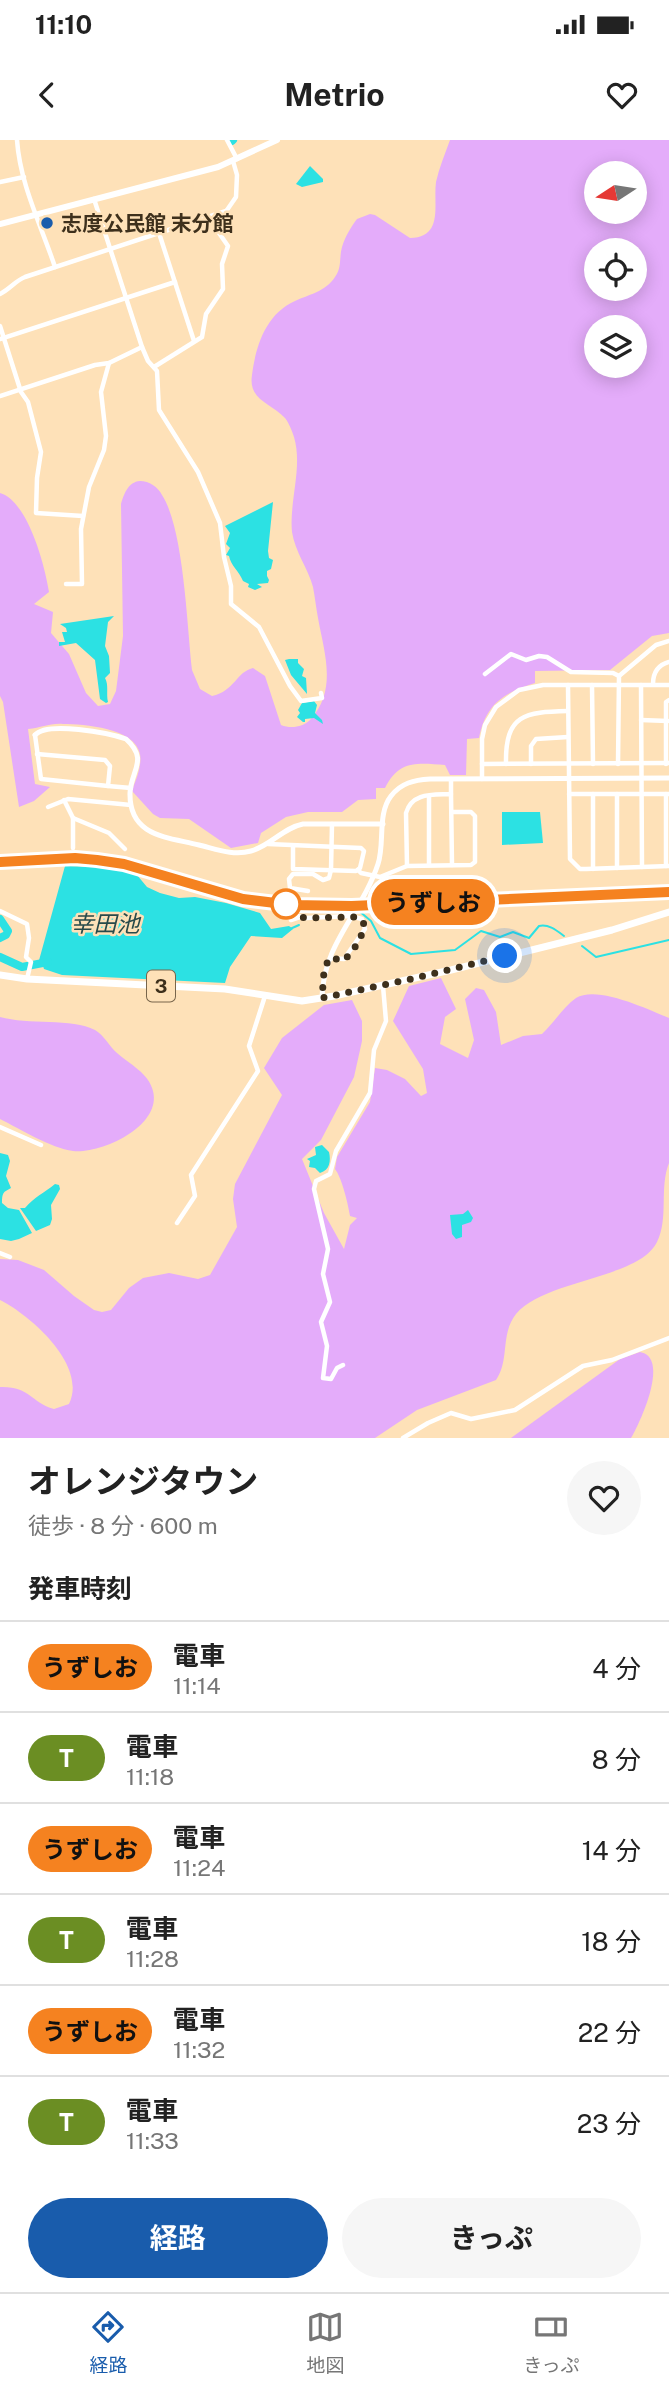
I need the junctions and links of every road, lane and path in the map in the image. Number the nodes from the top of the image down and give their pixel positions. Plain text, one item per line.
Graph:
1 (17, 140) edge
2 (227, 140) edge
3 (278, 140) edge
4 (235, 160) junction
5 (24, 177) junction
6 (0, 182) edge
7 (94, 199) junction
8 (227, 210) junction
9 (34, 215) junction
10 (0, 224) edge
11 (159, 233) junction
12 (110, 249) junction
13 (54, 267) junction
14 (175, 282) junction
15 (0, 294) edge
16 (126, 298) junction
17 (0, 327) edge
18 (2, 338) edge
19 (194, 341) junction
20 (142, 347) junction
21 (109, 363) junction
22 (154, 367) junction
23 (20, 389) junction
24 (0, 396) edge
25 (83, 516) junction
26 (66, 584) dead end
27 (669, 641) edge
28 (669, 662) edge
29 (485, 674) dead end
30 (619, 676) junction
31 (617, 684) junction
32 (653, 684) junction
33 (568, 685) junction
34 (592, 685) junction
35 (641, 685) junction
36 (669, 685) edge
37 (321, 693) dead end
38 (669, 700) edge
39 (568, 711) junction
40 (641, 720) junction
41 (668, 721) edge
42 (34, 735) joint
43 (568, 737) junction
44 (667, 739) edge
45 (37, 754) junction
46 (482, 764) junction
47 (506, 764) junction
48 (531, 764) junction
49 (568, 764) junction
50 (593, 764) junction
51 (618, 764) junction
52 (641, 764) junction
53 (667, 764) edge
54 (641, 778) junction
55 (669, 778) edge
56 (451, 779) junction
57 (482, 779) junction
58 (568, 779) junction
59 (108, 786) junction
60 (131, 788) junction
61 (642, 793) junction
62 (451, 794) junction
63 (569, 794) junction
64 (593, 794) junction
65 (617, 794) junction
66 (667, 794) edge
67 (429, 796) junction
68 (64, 800) junction
69 (131, 804) junction
70 (48, 807) dead end
71 (452, 812) junction
72 (73, 818) junction
73 (332, 824) junction
74 (383, 824) junction
75 (268, 844) junction
76 (293, 846) junction
77 (332, 847) junction
78 (74, 848) dead end
79 (125, 849) dead end
80 (429, 865) junction
81 (452, 865) junction
82 (407, 866) junction
83 (667, 866) edge
84 (642, 867) junction
85 (617, 868) junction
86 (593, 869) junction
87 (331, 870) junction
88 (358, 870) junction
89 (308, 891) dead end
90 (0, 911) edge
91 (669, 912) edge
92 (300, 917) dead end
93 (329, 958) junction
94 (0, 975) edge
95 (27, 979) junction
96 (383, 986) junction
97 (265, 996) junction
98 (322, 998) junction
99 (0, 1127) edge
100 (41, 1145) dead end
101 (177, 1223) dead end
102 (0, 1253) edge
103 (10, 1256) dead end
104 (669, 1338) edge
105 (342, 1365) dead end
106 (403, 1438) edge

1 - 5 street
2 - 4 street
3 - 4 main road
4 - 7 main road
4 - 8 street
5 - 6 street
5 - 9 street
7 - 9 main road
7 - 12 street
8 - 11 street
8 - 19 street
9 - 10 main road
9 - 13 street
11 - 12 street
11 - 14 street
12 - 13 street
12 - 16 street
13 - 15 street
14 - 16 street
14 - 19 street
16 - 18 street
16 - 20 street
17 - 18 street
18 - 23 street
19 - 22 street
20 - 21 street
20 - 22 street
21 - 23 street
21 - 25 street
22 - 37 street
23 - 24 street
23 - 25 street
25 - 26 street
27 - 30 street
28 - 32 street
29 - 30 street
30 - 31 street
31 - 34 street
31 - 35 street
31 - 51 street
32 - 35 street
32 - 36 street
33 - 34 street
33 - 39 street
33 - 46 street
34 - 50 street
35 - 40 street
38 - 41 street
39 - 43 street
39 - 47 street
40 - 41 street
40 - 52 street
41 - 44 street
42 - 45 street
42 - 60 street
43 - 48 street
43 - 49 street
44 - 53 street
45 - 59 street
45 - 59 street
46 - 47 street
46 - 57 street
47 - 48 street
48 - 49 street
49 - 50 street
49 - 58 street
50 - 51 street
51 - 52 street
52 - 53 street
52 - 54 street
54 - 55 street
54 - 58 street
54 - 61 street
56 - 57 street
56 - 62 street
56 - 74 street
57 - 58 street
58 - 63 street
59 - 60 street
60 - 69 street
61 - 65 street
61 - 66 street
61 - 84 street
62 - 67 street
62 - 71 street
63 - 64 street
63 - 86 street
64 - 65 street
64 - 86 street
65 - 85 street
66 - 83 street
67 - 80 street
67 - 82 street
68 - 69 street
68 - 70 street
68 - 72 street
69 - 75 street
71 - 81 street
71 - 81 street
72 - 78 street
72 - 79 street
73 - 74 street
73 - 75 street
73 - 77 street
74 - 93 street
75 - 76 street
76 - 77 street
76 - 87 street
77 - 87 street
77 - 88 street
80 - 81 street
80 - 82 street
82 - 88 street
83 - 84 street
84 - 85 street
85 - 86 street
87 - 88 street
87 - 89 street
90 - 95 street
91 - 96 main road, 3
92 - 93 street
93 - 98 street
94 - 95 main road, 3
95 - 97 main road, 3
96 - 98 main road, 3
96 - 105 street
97 - 98 main road, 3
97 - 101 street
99 - 100 street
102 - 103 street
104 - 106 street

